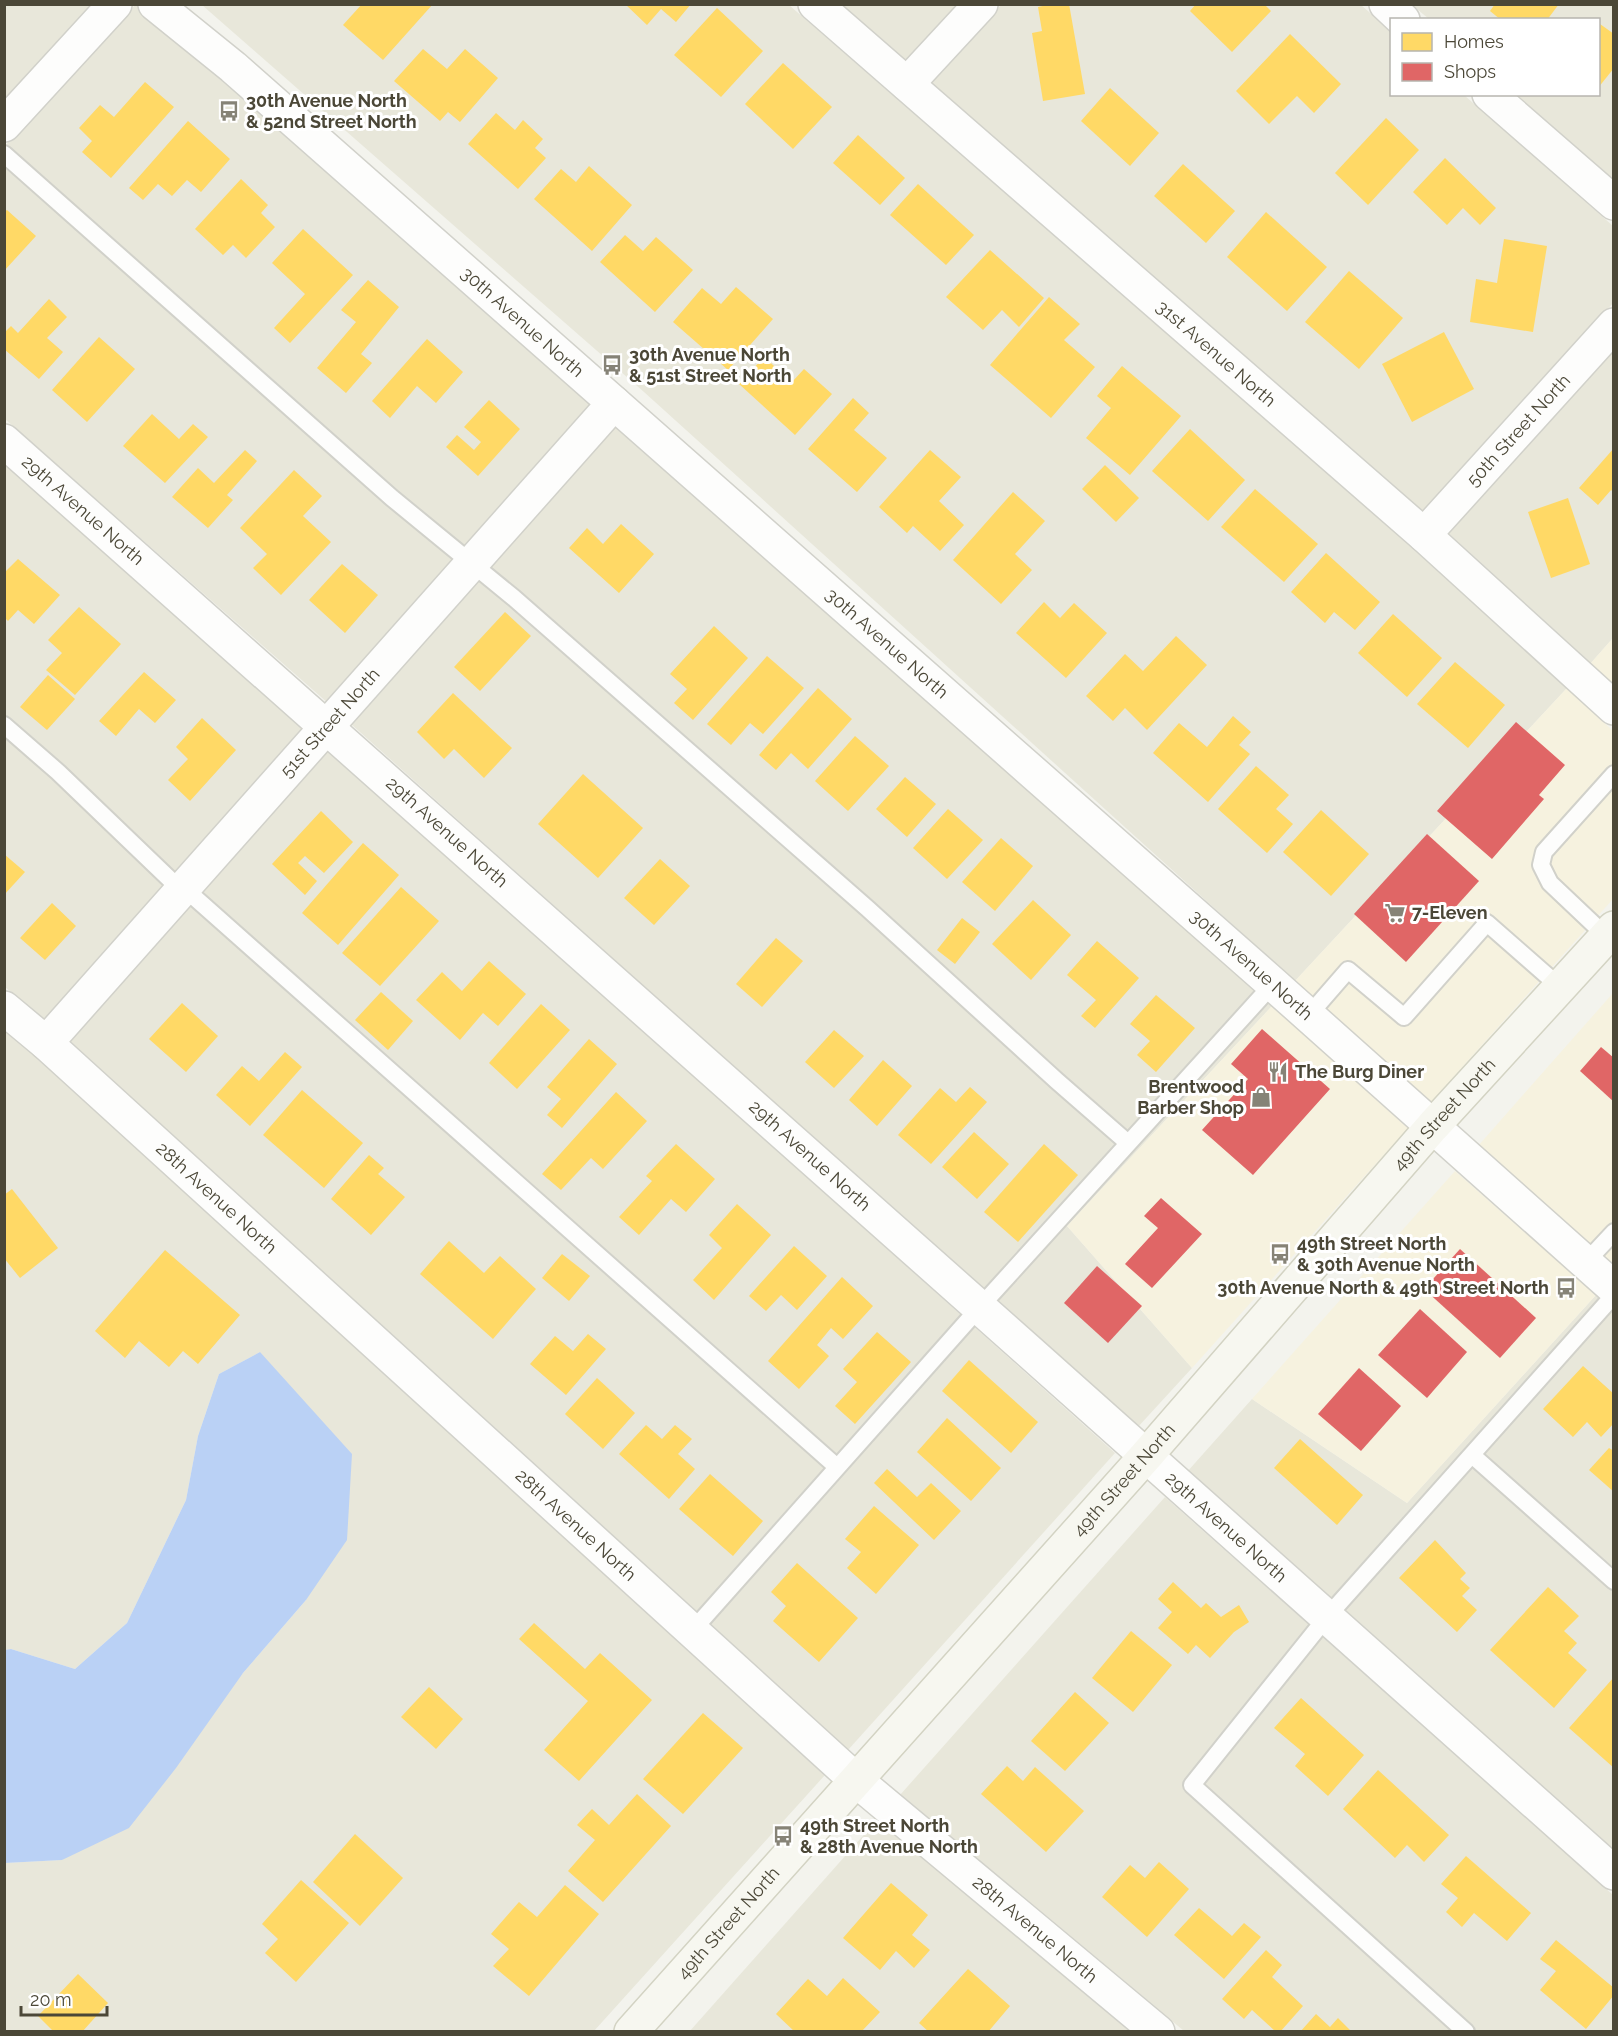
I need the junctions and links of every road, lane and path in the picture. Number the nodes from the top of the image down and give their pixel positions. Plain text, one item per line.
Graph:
1 (115, 4) edge
2 (155, 4) edge
3 (815, 4) edge
4 (981, 4) edge
5 (1386, 4) edge
6 (1401, 18) edge
7 (907, 84) junction
8 (1491, 96) edge
9 (4, 125) edge
10 (4, 154) edge
11 (1614, 203) edge
12 (1614, 325) edge
13 (614, 403) junction
14 (4, 441) edge
15 (1424, 535) junction
16 (473, 564) junction
17 (1614, 708) edge
18 (4, 725) edge
19 (328, 726) junction
20 (1614, 774) edge
21 (183, 889) junction
22 (1610, 932) edge
23 (1273, 984) junction
24 (1560, 987) junction
25 (4, 1008) edge
26 (1308, 1016) junction
27 (46, 1042) junction
28 (1432, 1127) junction
29 (1128, 1143) junction
30 (1614, 1232) edge
31 (1585, 1263) junction
32 (1614, 1288) edge
33 (1614, 1295) edge
34 (979, 1308) junction
35 (1473, 1455) junction
36 (1145, 1457) junction
37 (837, 1467) junction
38 (1614, 1581) edge
39 (1326, 1618) junction
40 (692, 1631) junction
41 (857, 1781) junction
42 (1614, 1873) edge
43 (631, 2031) edge
44 (1158, 2031) edge
45 (1466, 2031) edge

1 - 9 street
2 - 13 street, 30th Avenue North
3 - 7 street, 31st Avenue North
4 - 7 street
5 - 6 street
7 - 15 street, 31st Avenue North
8 - 11 street
10 - 16 lane
12 - 15 street, 50th Street North
13 - 16 street, 51st Street North
13 - 23 street, 30th Avenue North
14 - 19 street, 29th Avenue North
15 - 17 street, 31st Avenue North
16 - 19 street, 51st Street North
16 - 29 lane
18 - 21 lane
19 - 21 street, 51st Street North
19 - 34 street, 29th Avenue North
20 - 22 lane
21 - 27 street, 51st Street North
21 - 37 lane
22 - 24 main road, 49th Street North
23 - 26 street, 30th Avenue North
23 - 29 lane
24 - 26 lane
24 - 28 main road, 49th Street North
25 - 27 street, 28th Avenue North
26 - 28 street, 30th Avenue North
27 - 40 street, 28th Avenue North
28 - 31 street, 30th Avenue North
28 - 36 main road, 49th Street North
29 - 34 lane
30 - 31 lane
31 - 32 street, 30th Avenue North
33 - 35 lane
34 - 36 street, 29th Avenue North
34 - 37 lane
35 - 38 lane
35 - 39 lane
36 - 39 street, 29th Avenue North
36 - 41 main road, 49th Street North
37 - 40 lane
39 - 42 street, 29th Avenue North
39 - 45 lane
40 - 41 street, 28th Avenue North
41 - 43 main road, 49th Street North
41 - 44 street, 28th Avenue North

